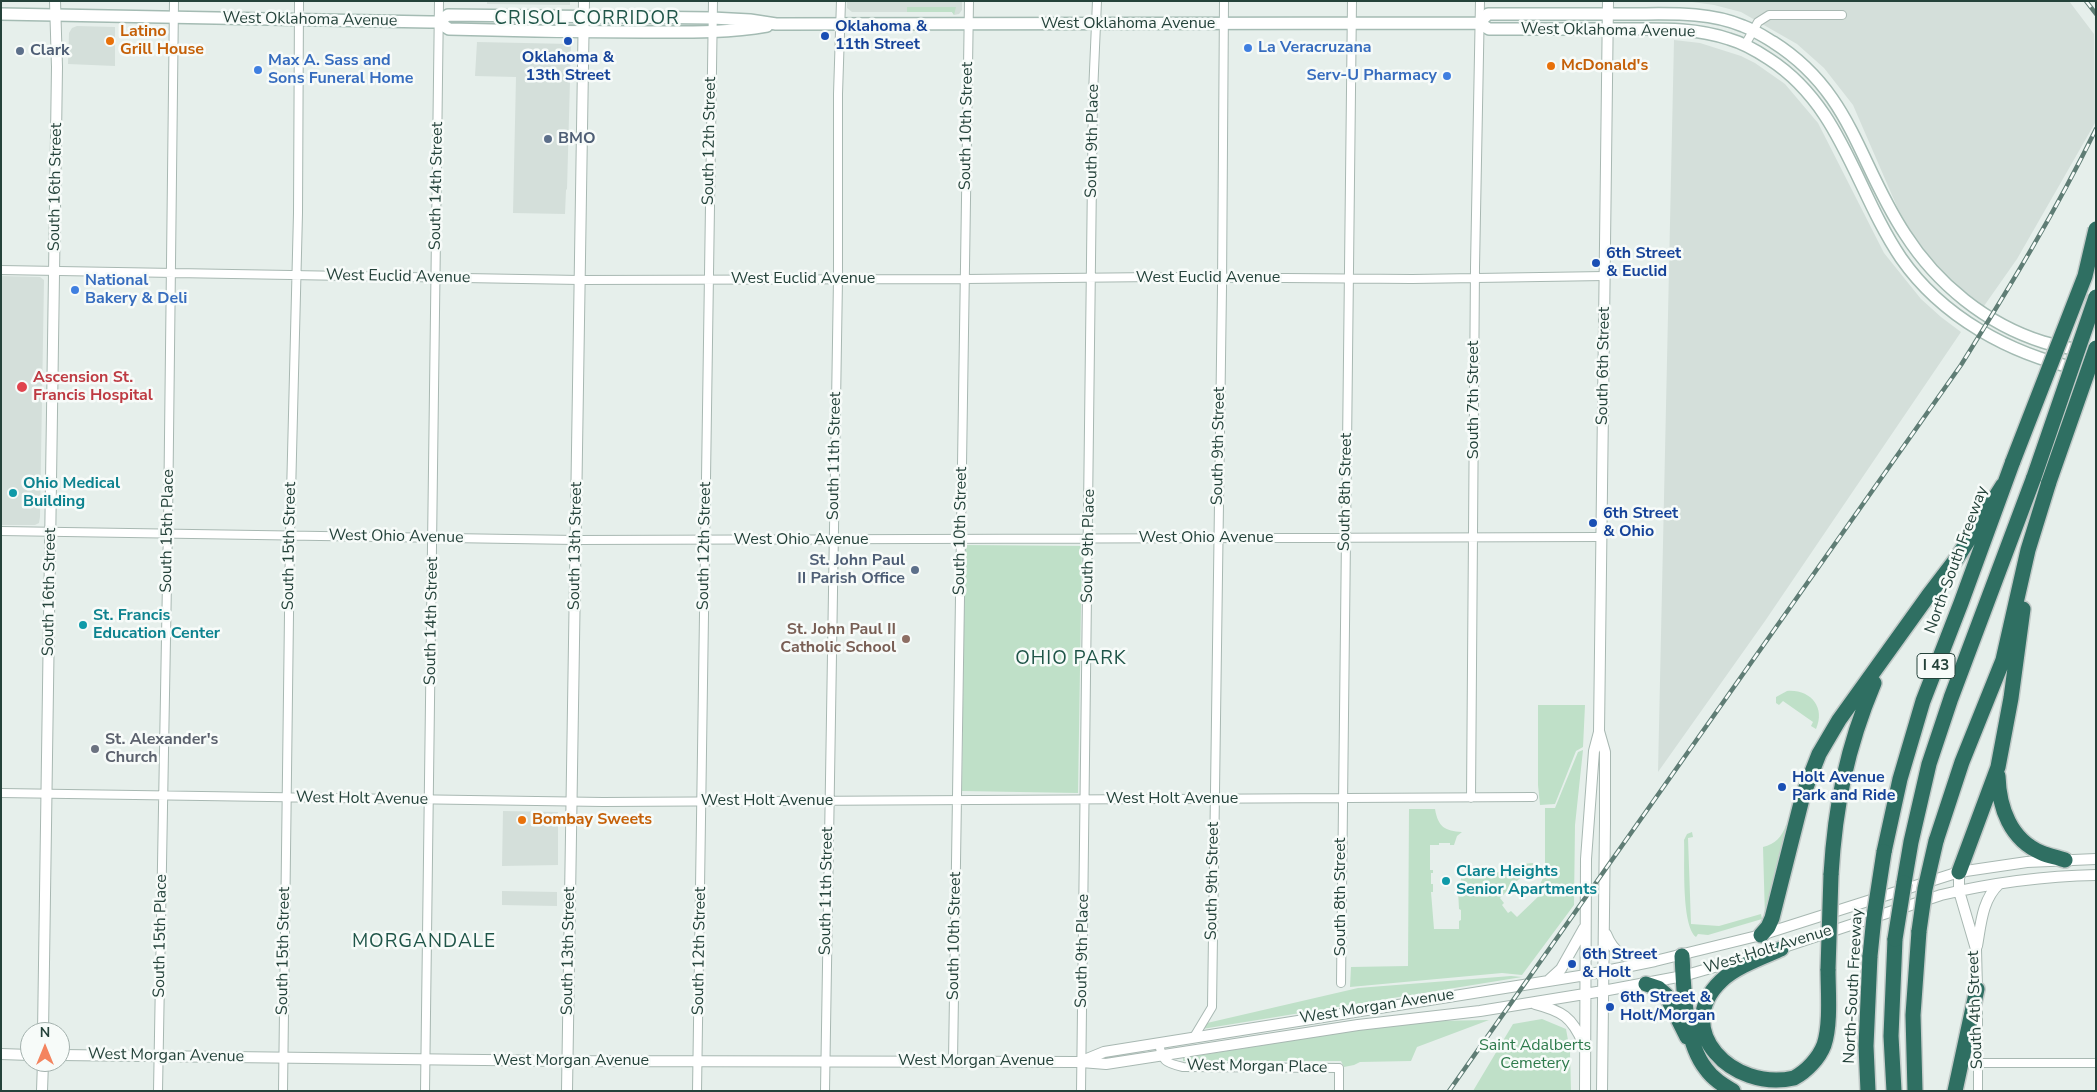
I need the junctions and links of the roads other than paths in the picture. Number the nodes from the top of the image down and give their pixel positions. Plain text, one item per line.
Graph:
1 (55, 1) edge
2 (174, 1) edge
3 (299, 1) edge
4 (439, 1) edge
5 (584, 1) edge
6 (713, 1) edge
7 (841, 1) edge
8 (969, 1) edge
9 (1097, 1) edge
10 (1224, 1) edge
11 (1352, 1) edge
12 (1480, 1) edge
13 (1608, 1) edge
14 (1, 14) edge
15 (1608, 14) junction
16 (56, 15) junction
17 (1842, 15) dead end
18 (173, 17) junction
19 (583, 17) junction
20 (712, 18) junction
21 (298, 20) junction
22 (438, 22) junction
23 (1351, 23) junction
24 (776, 24) junction
25 (841, 24) junction
26 (968, 24) junction
27 (1096, 24) junction
28 (1224, 24) junction
29 (1479, 24) junction
30 (1607, 29) junction
31 (1753, 30) junction
32 (712, 31) junction
33 (583, 32) junction
34 (1745, 45) junction
35 (2096, 229) edge
36 (1, 270) edge
37 (54, 271) junction
38 (171, 272) junction
39 (296, 275) junction
40 (1605, 276) junction
41 (436, 278) junction
42 (1092, 278) junction
43 (1222, 278) junction
44 (1349, 278) junction
45 (1475, 278) junction
46 (580, 280) junction
47 (708, 280) junction
48 (838, 280) junction
49 (964, 280) junction
50 (2096, 297) edge
51 (2096, 348) edge
52 (2096, 353) edge
53 (2096, 371) edge
54 (2003, 485) junction
55 (1, 532) edge
56 (51, 532) junction
57 (168, 535) junction
58 (290, 536) junction
59 (1601, 537) junction
60 (433, 538) junction
61 (1218, 538) junction
62 (1345, 538) junction
63 (1474, 538) junction
64 (704, 539) junction
65 (576, 540) junction
66 (833, 540) junction
67 (961, 540) junction
68 (1089, 540) junction
69 (2028, 550) junction
70 (1885, 656) junction
71 (1600, 731) junction
72 (1998, 767) junction
73 (1, 793) edge
74 (46, 794) junction
75 (164, 797) junction
76 (1533, 797) dead end
77 (286, 798) junction
78 (1214, 798) junction
79 (1342, 798) junction
80 (1471, 798) junction
81 (957, 799) junction
82 (1085, 799) junction
83 (428, 800) junction
84 (702, 801) junction
85 (828, 801) junction
86 (572, 802) junction
87 (2096, 859) edge
88 (2065, 860) junction
89 (1959, 872) junction
90 (2096, 875) edge
91 (1999, 883) junction
92 (1960, 891) junction
93 (1585, 925) junction
94 (1604, 928) junction
95 (1761, 935) junction
96 (1781, 949) junction
97 (1976, 950) junction
98 (1682, 956) junction
99 (1655, 961) junction
100 (1603, 972) junction
101 (1586, 975) junction
102 (1683, 976) junction
103 (1549, 980) junction
104 (1341, 982) dead end
105 (1646, 984) junction
106 (1977, 989) junction
107 (1603, 992) junction
108 (1585, 994) junction
109 (1532, 1003) junction
110 (43, 1022) edge
111 (1194, 1037) junction
112 (1159, 1043) junction
113 (1584, 1047) junction
114 (1, 1054) edge
115 (20, 1054) edge
116 (70, 1055) edge
117 (158, 1056) junction
118 (1162, 1056) junction
119 (1698, 1056) junction
120 (283, 1058) junction
121 (425, 1060) junction
122 (568, 1061) junction
123 (698, 1061) junction
124 (825, 1061) junction
125 (953, 1061) junction
126 (1082, 1062) junction
127 (1978, 1063) junction
128 (2096, 1063) edge
129 (43, 1072) edge
130 (42, 1091) edge
131 (158, 1091) edge
132 (283, 1091) edge
133 (425, 1091) edge
134 (567, 1091) edge
135 (697, 1091) edge
136 (824, 1091) edge
137 (1081, 1091) edge
138 (1339, 1091) edge
139 (1585, 1091) edge
140 (1602, 1091) edge
141 (1733, 1091) edge
142 (1868, 1091) edge
143 (1894, 1091) edge
144 (1915, 1091) edge
145 (1955, 1091) edge
146 (1978, 1091) edge

1 - 16 street, South 16th Street
2 - 18 street, South 15th Place
3 - 21 street, South 15th Street
4 - 22 street, South 14th Street
5 - 19 street, South 13th Street
6 - 20 street, South 12th Street
7 - 25 street, South 11th Street
8 - 26 street, South 10th Street
9 - 27 street, South 9th Place
10 - 28 street, South 9th Street
11 - 23 street, South 8th Street
12 - 29 street, South 7th Street
13 - 15 street, South 6th Street
14 - 16 main road, West Oklahoma Avenue
15 - 29 main road, West Oklahoma Avenue
15 - 30 street, South 6th Street
15 - 31 main road, West Oklahoma Avenue
16 - 18 main road, West Oklahoma Avenue
16 - 37 street, South 16th Street
17 - 31 street
18 - 21 main road, West Oklahoma Avenue
18 - 38 street, South 15th Place
19 - 20 main road, West Oklahoma Avenue
19 - 22 main road, West Oklahoma Avenue
19 - 33 street, South 13th Street
20 - 24 main road, West Oklahoma Avenue
20 - 32 street, South 12th Street
21 - 22 main road, West Oklahoma Avenue
21 - 39 street, South 15th Street
22 - 33 main road, West Oklahoma Avenue
22 - 41 street, South 14th Street
23 - 28 main road, West Oklahoma Avenue
23 - 29 main road, West Oklahoma Avenue
23 - 44 street, South 8th Street
24 - 25 main road, West Oklahoma Avenue
24 - 32 main road, West Oklahoma Avenue
25 - 26 main road, West Oklahoma Avenue
25 - 48 street, South 11th Street
26 - 27 main road, West Oklahoma Avenue
26 - 49 street, South 10th Street
27 - 28 main road, West Oklahoma Avenue
27 - 42 street, South 9th Place
28 - 43 street, South 9th Street
29 - 30 main road, West Oklahoma Avenue
29 - 45 street, South 7th Street
30 - 34 main road, West Oklahoma Avenue
30 - 40 street, South 6th Street
31 - 34 street
31 - 52 main road, West Oklahoma Avenue
32 - 33 main road, West Oklahoma Avenue
32 - 47 street, South 12th Street
33 - 46 street, South 13th Street
34 - 53 main road, West Oklahoma Avenue
35 - 54 highway, North-South Freeway / I 43, bridge
36 - 37 street, West Euclid Avenue
37 - 38 street, West Euclid Avenue
37 - 56 street, South 16th Street
38 - 39 street, West Euclid Avenue
38 - 57 street, South 15th Place
39 - 41 street, West Euclid Avenue
39 - 58 street, South 15th Street
40 - 45 street, West Euclid Avenue
40 - 59 street, South 6th Street
41 - 46 street, West Euclid Avenue
41 - 60 street, South 14th Street
42 - 43 street, West Euclid Avenue
42 - 49 street, West Euclid Avenue
42 - 68 street, South 9th Place
43 - 44 street, West Euclid Avenue
43 - 61 street, South 9th Street
44 - 45 street, West Euclid Avenue
44 - 62 street, South 8th Street
45 - 63 street, South 7th Street
46 - 47 street, West Euclid Avenue
46 - 65 street, South 13th Street
47 - 48 street, West Euclid Avenue
47 - 64 street, South 12th Street
48 - 49 street, West Euclid Avenue
48 - 66 street, South 11th Street
49 - 67 street, South 10th Street
50 - 143 highway, I 43, bridge
51 - 69 highway, bridge
54 - 70 highway
54 - 142 highway, North-South Freeway / I 43, bridge
55 - 56 street, West Ohio Avenue
56 - 57 street, West Ohio Avenue
56 - 74 street, South 16th Street
57 - 58 street, West Ohio Avenue
57 - 75 street, South 15th Place
58 - 60 street, West Ohio Avenue
58 - 77 street, South 15th Street
59 - 63 street, West Ohio Avenue
59 - 71 street, South 6th Street
60 - 65 street, West Ohio Avenue
60 - 83 street, South 14th Street
61 - 62 street, West Ohio Avenue
61 - 68 street, West Ohio Avenue
61 - 78 street, South 9th Street
62 - 63 street, West Ohio Avenue
62 - 79 street, South 8th Street
63 - 80 street, South 7th Street
64 - 65 street, West Ohio Avenue
64 - 66 street, West Ohio Avenue
64 - 84 street, South 12th Street
65 - 86 street, South 13th Street
66 - 67 street, West Ohio Avenue
66 - 85 street, South 11th Street
67 - 68 street, West Ohio Avenue
67 - 81 street, South 10th Street
68 - 82 street, South 9th Place
69 - 72 highway
69 - 144 highway, bridge
70 - 95 highway
70 - 96 highway, bridge
71 - 93 street, South 6th Street
71 - 94 street, South 6th Street
72 - 88 highway
72 - 89 highway
73 - 74 street, West Holt Avenue
74 - 75 street, West Holt Avenue
74 - 110 street, South 16th Street
75 - 77 street, West Holt Avenue
75 - 117 street, South 15th Place
76 - 80 street, West Holt Avenue
77 - 83 street, West Holt Avenue
77 - 120 street, South 15th Street
78 - 79 street, West Holt Avenue
78 - 82 street, West Holt Avenue
78 - 111 street, South 9th Street
79 - 80 street, West Holt Avenue
79 - 104 street, South 8th Street
81 - 82 street, West Holt Avenue
81 - 85 street, West Holt Avenue
81 - 125 street, South 10th Street
82 - 126 street, South 9th Place
83 - 86 street, West Holt Avenue
83 - 121 street, South 14th Street
84 - 85 street, West Holt Avenue
84 - 86 street, West Holt Avenue
84 - 123 street, South 12th Street
85 - 124 street, South 11th Street
86 - 122 street, South 13th Street
87 - 88 street, West Holt Avenue
88 - 89 street, West Holt Avenue
89 - 92 street, South 4th Street
89 - 95 street, West Holt Avenue
90 - 91 street, West Holt Avenue
91 - 92 street, West Holt Avenue
91 - 97 street
92 - 96 street, West Holt Avenue
92 - 97 street, South 4th Street
93 - 101 street, South 6th Street
93 - 103 street
94 - 99 street
94 - 100 street, South 6th Street
95 - 98 street, West Holt Avenue
96 - 102 street, West Holt Avenue
97 - 106 street, South 4th Street
98 - 99 street, West Holt Avenue
98 - 102 highway
99 - 100 street, West Holt Avenue
100 - 101 street, West Holt Avenue
100 - 107 street, South 6th Street
101 - 103 street, West Morgan Avenue
101 - 108 street, South 6th Street
102 - 105 street, West Holt Avenue
102 - 119 highway
103 - 111 street, West Morgan Avenue
105 - 107 street, West Holt Avenue
105 - 119 highway
106 - 127 street, South 4th Street
106 - 145 highway
107 - 108 street, West Holt Avenue
107 - 140 street, South 6th Street
108 - 109 street, West Morgan Avenue
108 - 113 street, South 6th Street
109 - 113 street
109 - 118 street, West Morgan Avenue
111 - 112 street, West Morgan Avenue
112 - 118 street
112 - 126 street, West Morgan Avenue
113 - 139 street, South 6th Street
114 - 115 street
116 - 117 street, West Morgan Avenue
117 - 120 street, West Morgan Avenue
117 - 131 street, South 15th Place
118 - 126 street, West Morgan Avenue
118 - 138 street, West Morgan Place
119 - 141 highway
120 - 121 street, West Morgan Avenue
120 - 132 street, South 15th Street
121 - 122 street, West Morgan Avenue
121 - 133 street, South 14th Street
122 - 123 street, West Morgan Avenue
122 - 134 street, South 13th Street
123 - 124 street, West Morgan Avenue
123 - 135 street, South 12th Street
124 - 125 street, West Morgan Avenue
124 - 136 street, South 11th Street
125 - 126 street, West Morgan Avenue
126 - 137 street, South 9th Place
127 - 128 street
127 - 146 street, South 4th Street
129 - 130 street

